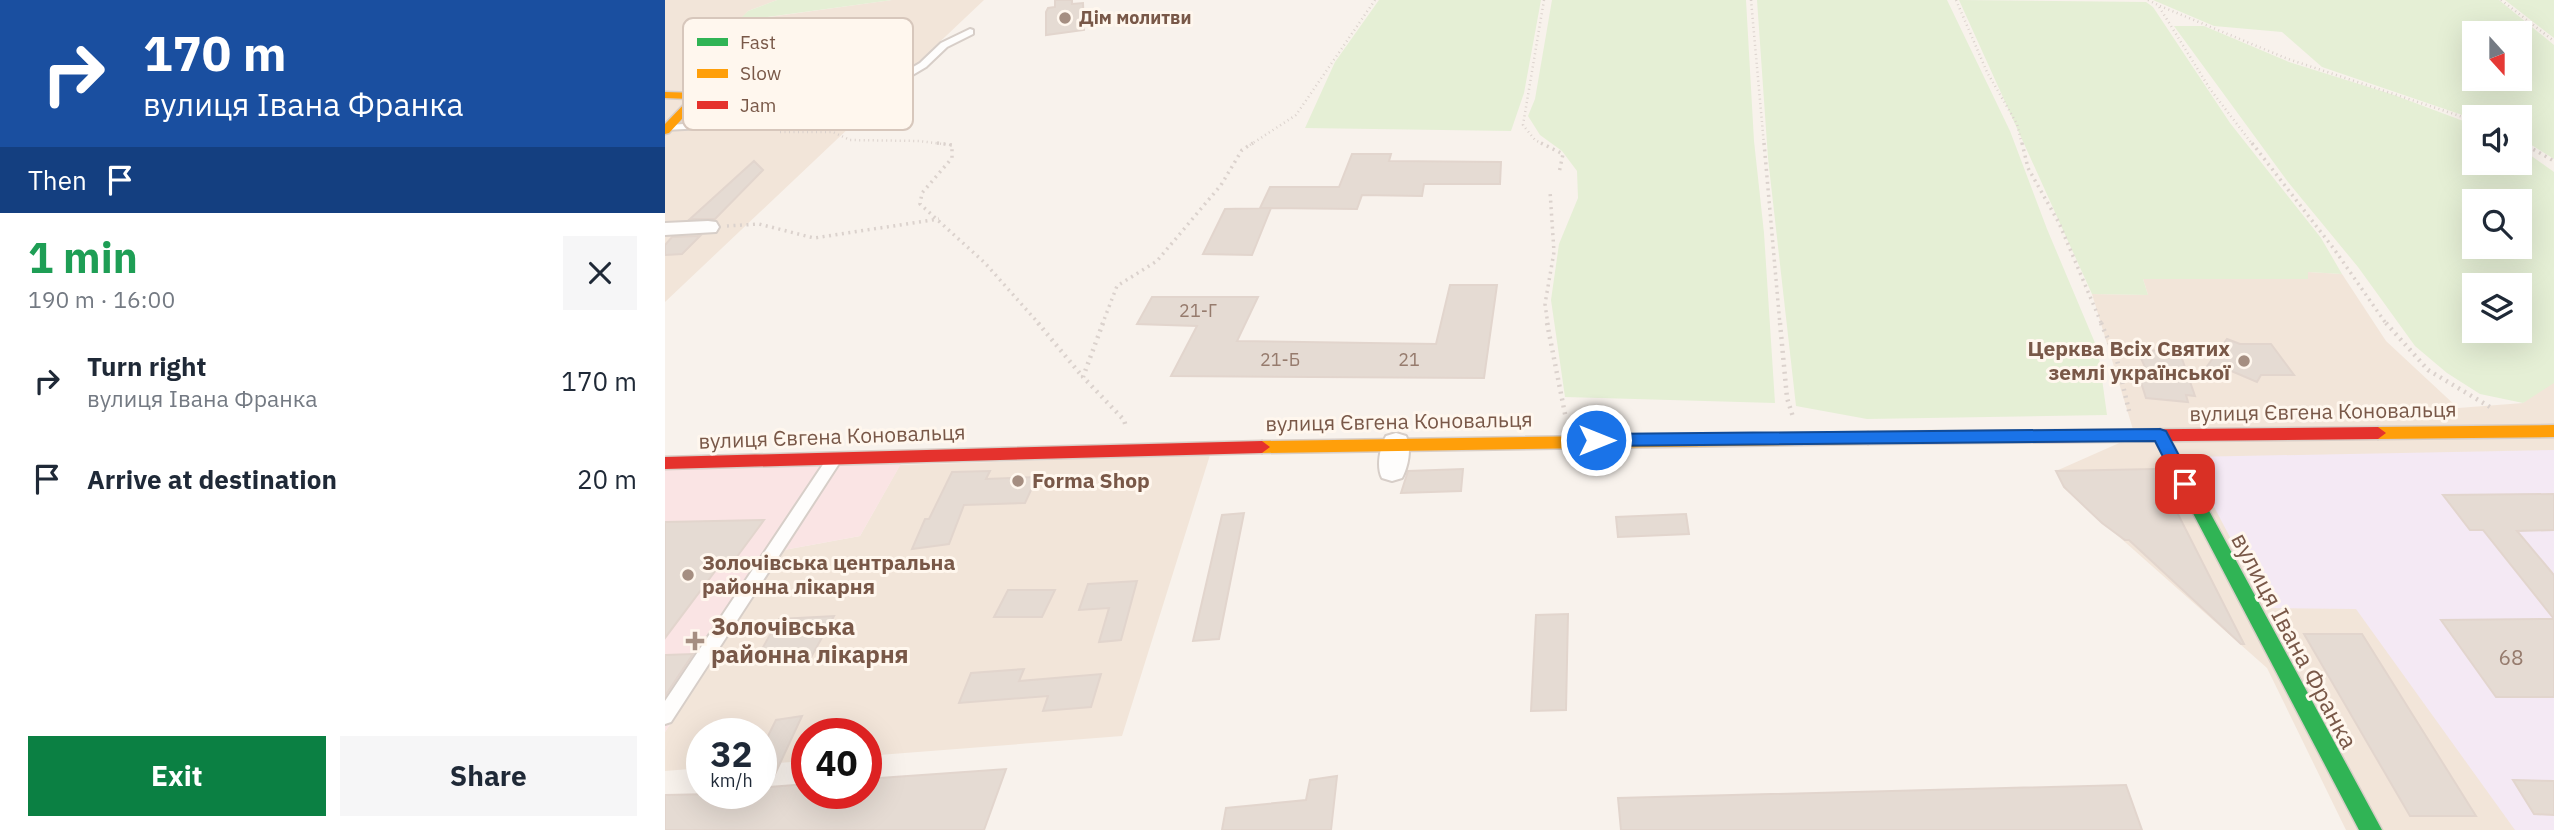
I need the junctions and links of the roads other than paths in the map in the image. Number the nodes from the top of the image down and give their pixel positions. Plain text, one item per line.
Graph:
1 (971, 32) dead end
2 (913, 71) edge
3 (665, 95) edge
4 (683, 96) edge
5 (683, 114) edge
6 (667, 130) edge
7 (708, 227) road end
8 (665, 229) edge
9 (2554, 415) edge
10 (2543, 431) edge
11 (2160, 435) junction
12 (1396, 443) junction
13 (836, 457) junction
14 (665, 463) edge
15 (1392, 471) dead end
16 (665, 716) edge
17 (2371, 830) edge

1 - 2 lane
3 - 4 street
5 - 6 street
7 - 8 street
9 - 10 street
10 - 11 street, вулиця Євгена Коновальця
11 - 12 street, вулиця Євгена Коновальця
11 - 17 street, вулиця Івана Франка
12 - 13 street, вулиця Євгена Коновальця
12 - 15 street
13 - 14 street, вулиця Євгена Коновальця
13 - 16 lane

